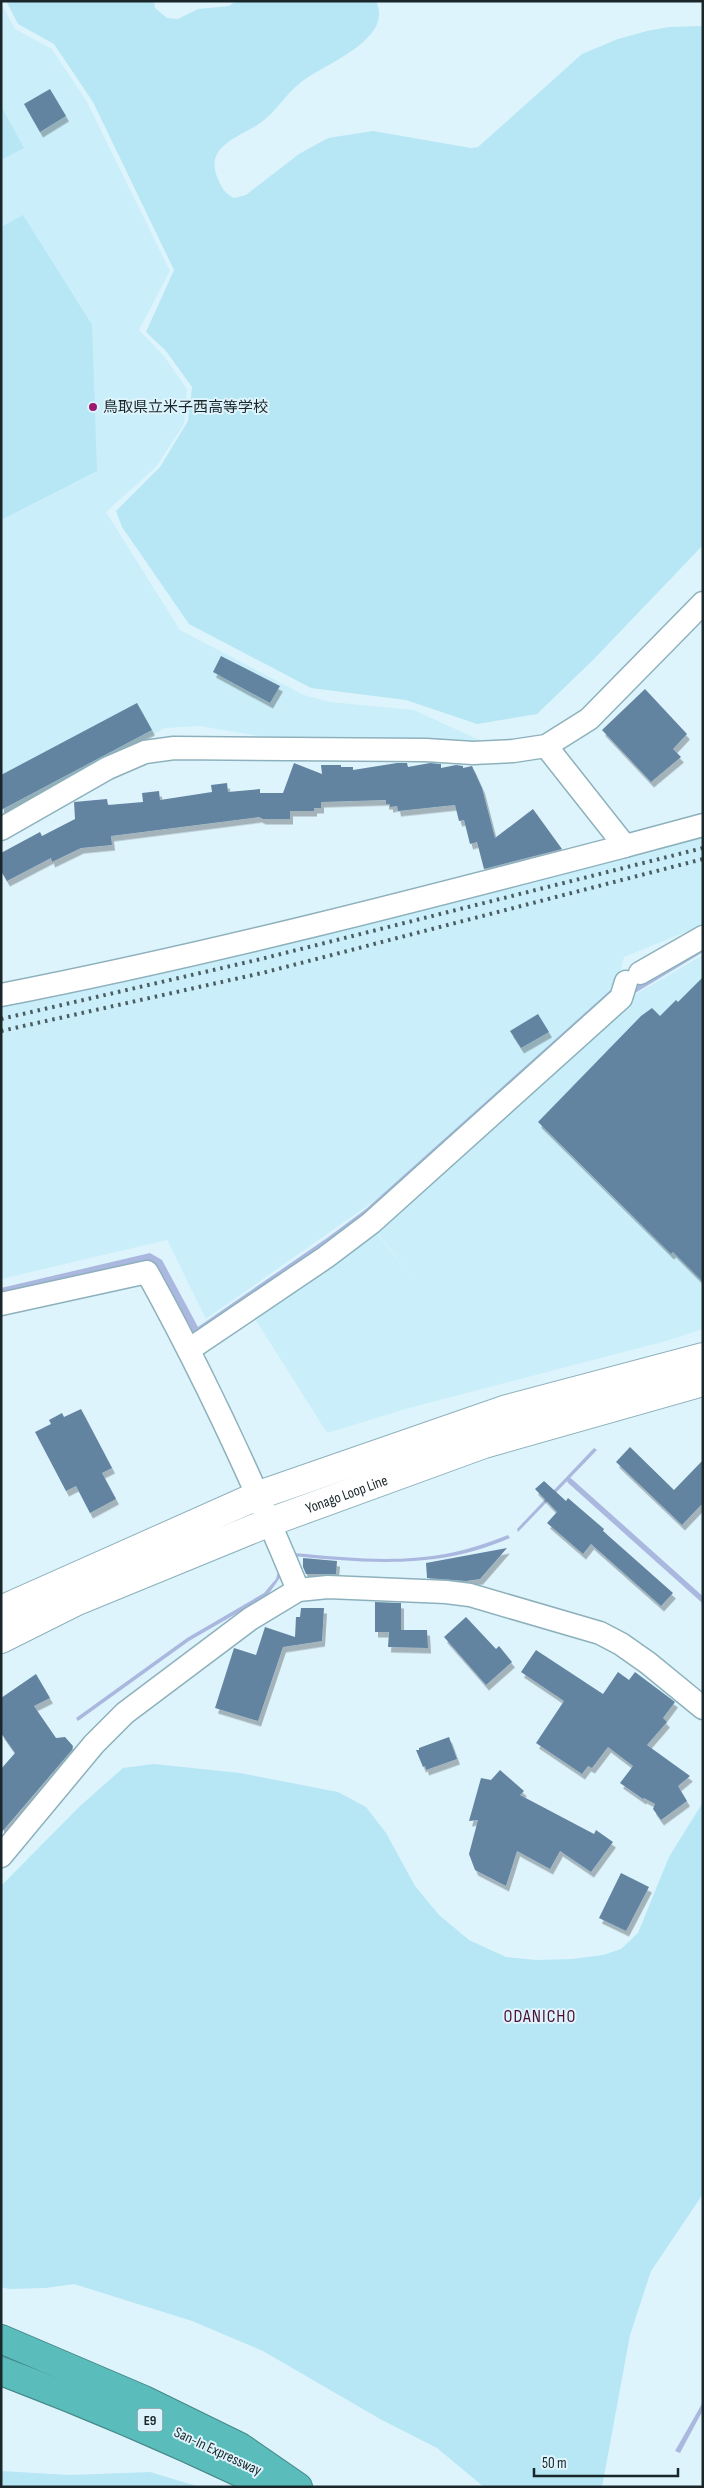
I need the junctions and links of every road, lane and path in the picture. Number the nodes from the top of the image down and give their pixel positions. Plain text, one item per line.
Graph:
1 (703, 603) edge
2 (546, 746) junction
3 (703, 825) edge
4 (1, 829) edge
5 (625, 846) junction
6 (703, 937) edge
7 (1, 995) edge
8 (1, 1304) edge
9 (190, 1349) junction
10 (703, 1357) edge
11 (703, 1382) edge
12 (259, 1495) junction
13 (270, 1522) junction
14 (298, 1590) junction
15 (1, 1610) edge
16 (1, 1639) edge
17 (703, 1708) edge
18 (1, 1856) edge
19 (1, 2339) edge
20 (1, 2359) edge
21 (1, 2371) edge
22 (1, 2381) edge
23 (238, 2471) junction
24 (270, 2487) edge
25 (297, 2487) edge

1 - 2 street
2 - 4 street
2 - 5 street
3 - 5 street
5 - 7 street
6 - 9 street
8 - 9 street
9 - 12 street
10 - 12 main road, Yonago Loop Line
11 - 13 main road, Yonago Loop Line
12 - 13 street
12 - 15 main road, Yonago Loop Line
13 - 14 street
13 - 16 main road, Yonago Loop Line
14 - 17 street
14 - 18 street
19 - 25 highway
20 - 25 highway, San-In Expressway / E9
21 - 23 highway, San-In Expressway / E9
22 - 23 highway
23 - 24 highway, San-In Expressway / E9

